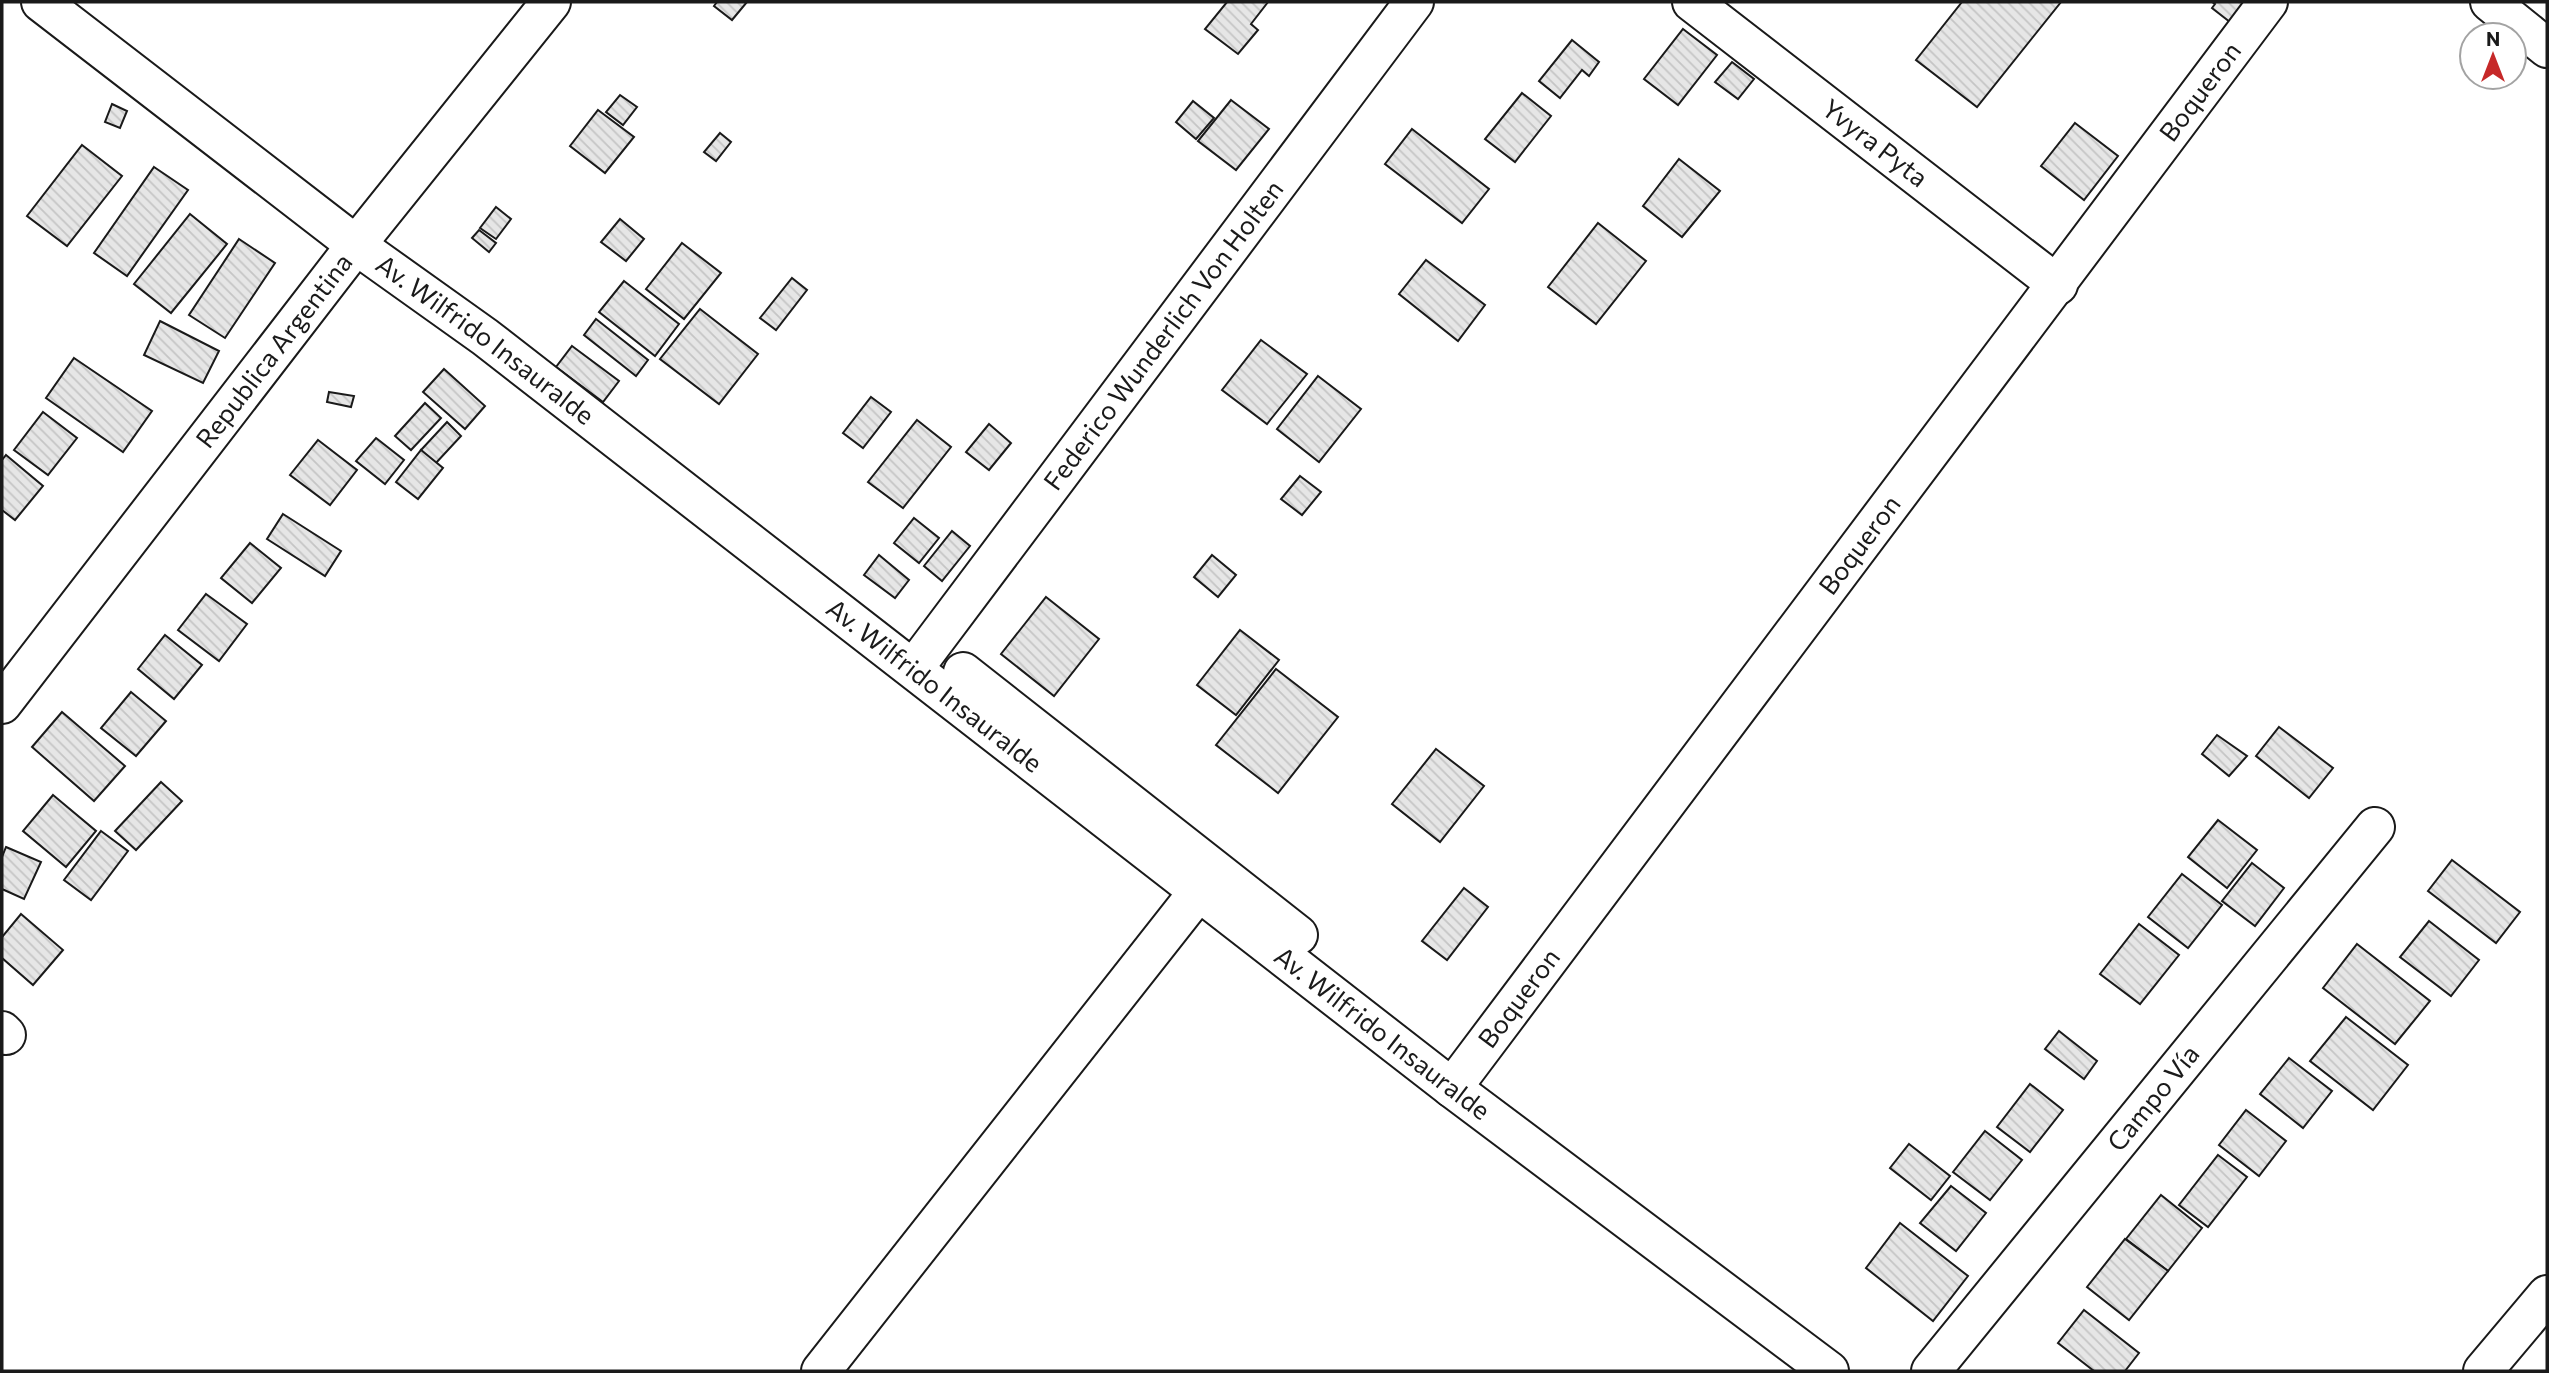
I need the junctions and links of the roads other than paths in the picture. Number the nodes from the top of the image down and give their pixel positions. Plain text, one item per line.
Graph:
1 (41, 2) edge
2 (81, 2) edge
3 (551, 2) edge
4 (1414, 2) edge
5 (1692, 2) edge
6 (2268, 2) edge
7 (2490, 2) edge
8 (2547, 48) edge
9 (364, 235) junction
10 (2058, 285) junction
11 (922, 657) junction
12 (2, 704) edge
13 (2375, 827) dead end
14 (1199, 891) junction
15 (1459, 1078) junction
16 (2547, 1294) edge
17 (821, 1371) edge
18 (1829, 1371) edge
19 (1857, 1371) edge
20 (1931, 1371) edge
21 (2483, 1371) edge

1 - 9 street, Av. Wilfrido Insauralde
2 - 9 street
3 - 9 street, Republica Argentina
4 - 11 street, Federico Wunderlich Von Holten
5 - 10 street, Yvyra Pyta
6 - 10 street, Boqueron
7 - 8 street
9 - 11 street, Av. Wilfrido Insauralde
9 - 12 street, Republica Argentina
10 - 15 street, Boqueron
11 - 14 street, Av. Wilfrido Insauralde
11 - 15 street
13 - 20 street, Campo Vía
14 - 15 street, Av. Wilfrido Insauralde
14 - 17 street
15 - 18 street, Av. Wilfrido Insauralde
15 - 19 street
16 - 21 street

